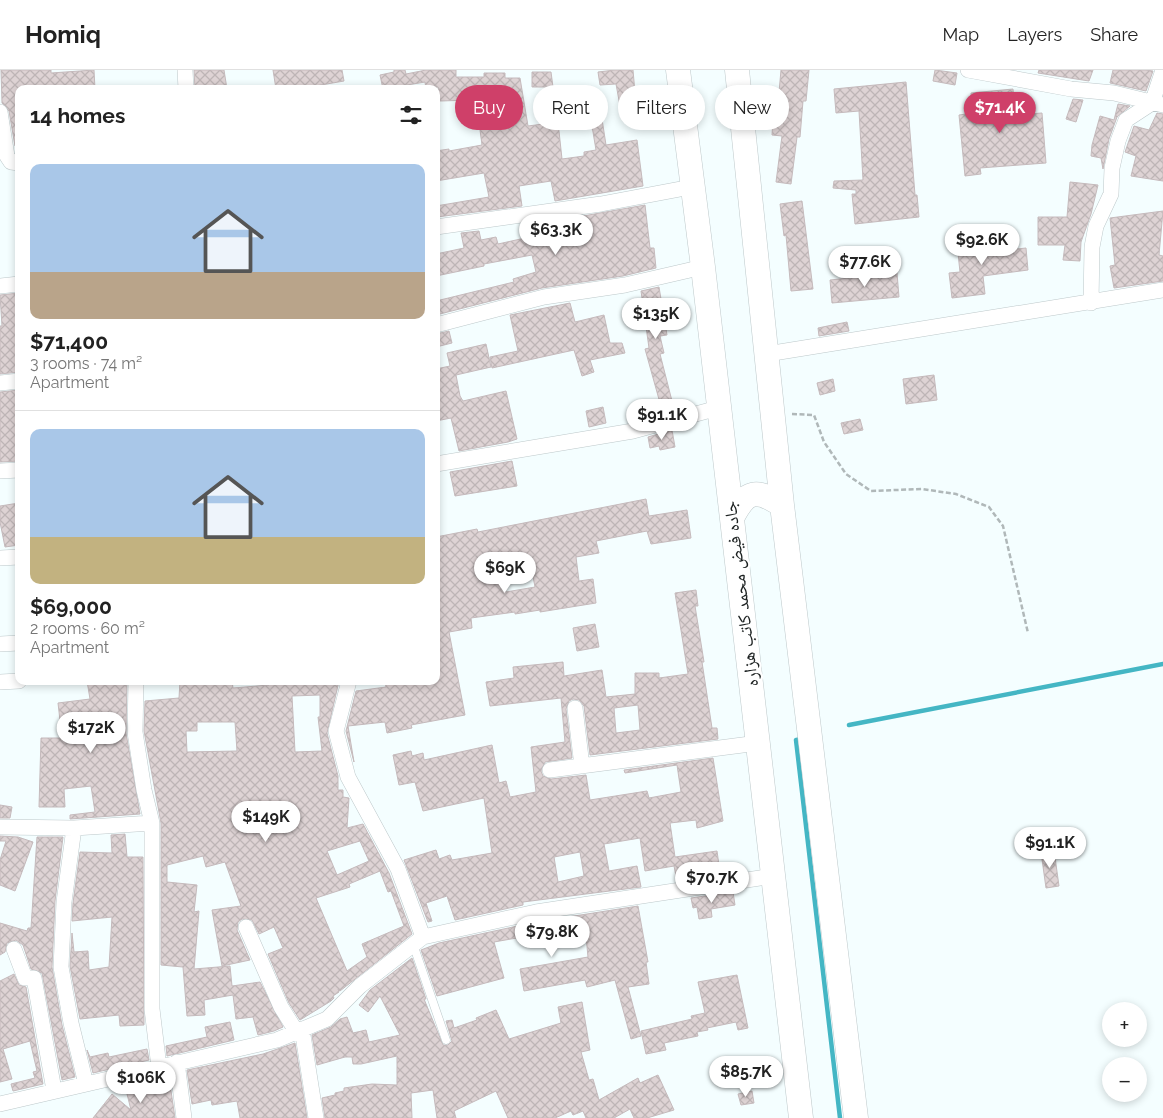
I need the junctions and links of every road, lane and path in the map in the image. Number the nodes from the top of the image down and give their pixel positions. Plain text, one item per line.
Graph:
1 (185, 70) edge
2 (678, 70) edge
3 (738, 70) edge
4 (968, 70) edge
5 (1163, 70) edge
6 (186, 85) edge
7 (1158, 104) edge
8 (0, 112) edge
9 (15, 162) edge
10 (691, 186) junction
11 (440, 226) edge
12 (703, 267) junction
13 (15, 284) edge
14 (0, 286) edge
15 (1163, 290) edge
16 (1091, 303) junction
17 (440, 324) edge
18 (766, 354) junction
19 (15, 381) edge
20 (0, 383) edge
21 (718, 408) junction
22 (772, 414) junction
23 (440, 463) edge
24 (15, 470) edge
25 (0, 471) edge
26 (782, 505) junction
27 (732, 518) junction
28 (15, 557) edge
29 (0, 558) edge
30 (1028, 633) dead end
31 (15, 643) edge
32 (0, 644) edge
33 (15, 681) edge
34 (0, 682) edge
35 (136, 685) edge
36 (348, 685) edge
37 (575, 708) dead end
38 (758, 743) junction
39 (582, 766) junction
40 (550, 770) dead end
41 (152, 823) junction
42 (0, 827) edge
43 (74, 828) junction
44 (773, 876) junction
45 (246, 927) dead end
46 (418, 941) junction
47 (14, 949) dead end
48 (299, 1030) junction
49 (446, 1040) dead end
50 (177, 1062) junction
51 (159, 1067) junction
52 (86, 1084) junction
53 (54, 1090) junction
54 (0, 1104) edge
55 (184, 1118) edge
56 (316, 1118) edge
57 (801, 1118) edge
58 (856, 1118) edge

1 - 6 street
2 - 10 main road, جاده فیض محمد کاتب هزاره
3 - 18 main road
4 - 7 street
5 - 7 street
7 - 16 street
8 - 9 street
10 - 11 street
10 - 12 main road, جاده فیض محمد کاتب هزاره
12 - 17 street
12 - 21 main road, جاده فیض محمد کاتب هزاره
13 - 14 street
15 - 16 street
16 - 18 street
18 - 22 main road
19 - 20 street
21 - 23 street
21 - 27 main road, جاده فیض محمد کاتب هزاره
22 - 26 main road
22 - 30 path
24 - 25 street
26 - 27 main road
26 - 58 main road
27 - 38 main road, جاده فیض محمد کاتب هزاره
28 - 29 street
31 - 32 street
33 - 34 street
35 - 41 street
36 - 46 street
37 - 39 street
38 - 39 street
38 - 44 main road, جاده فیض محمد کاتب هزاره
39 - 40 street
41 - 43 street
41 - 51 street
42 - 43 street
43 - 52 street
44 - 46 street
44 - 57 main road, جاده فیض محمد کاتب هزاره
45 - 48 street
46 - 48 street
46 - 49 lane
47 - 53 street
48 - 50 street
48 - 56 street
50 - 51 street
50 - 55 street
51 - 52 street
52 - 53 street
53 - 54 street

